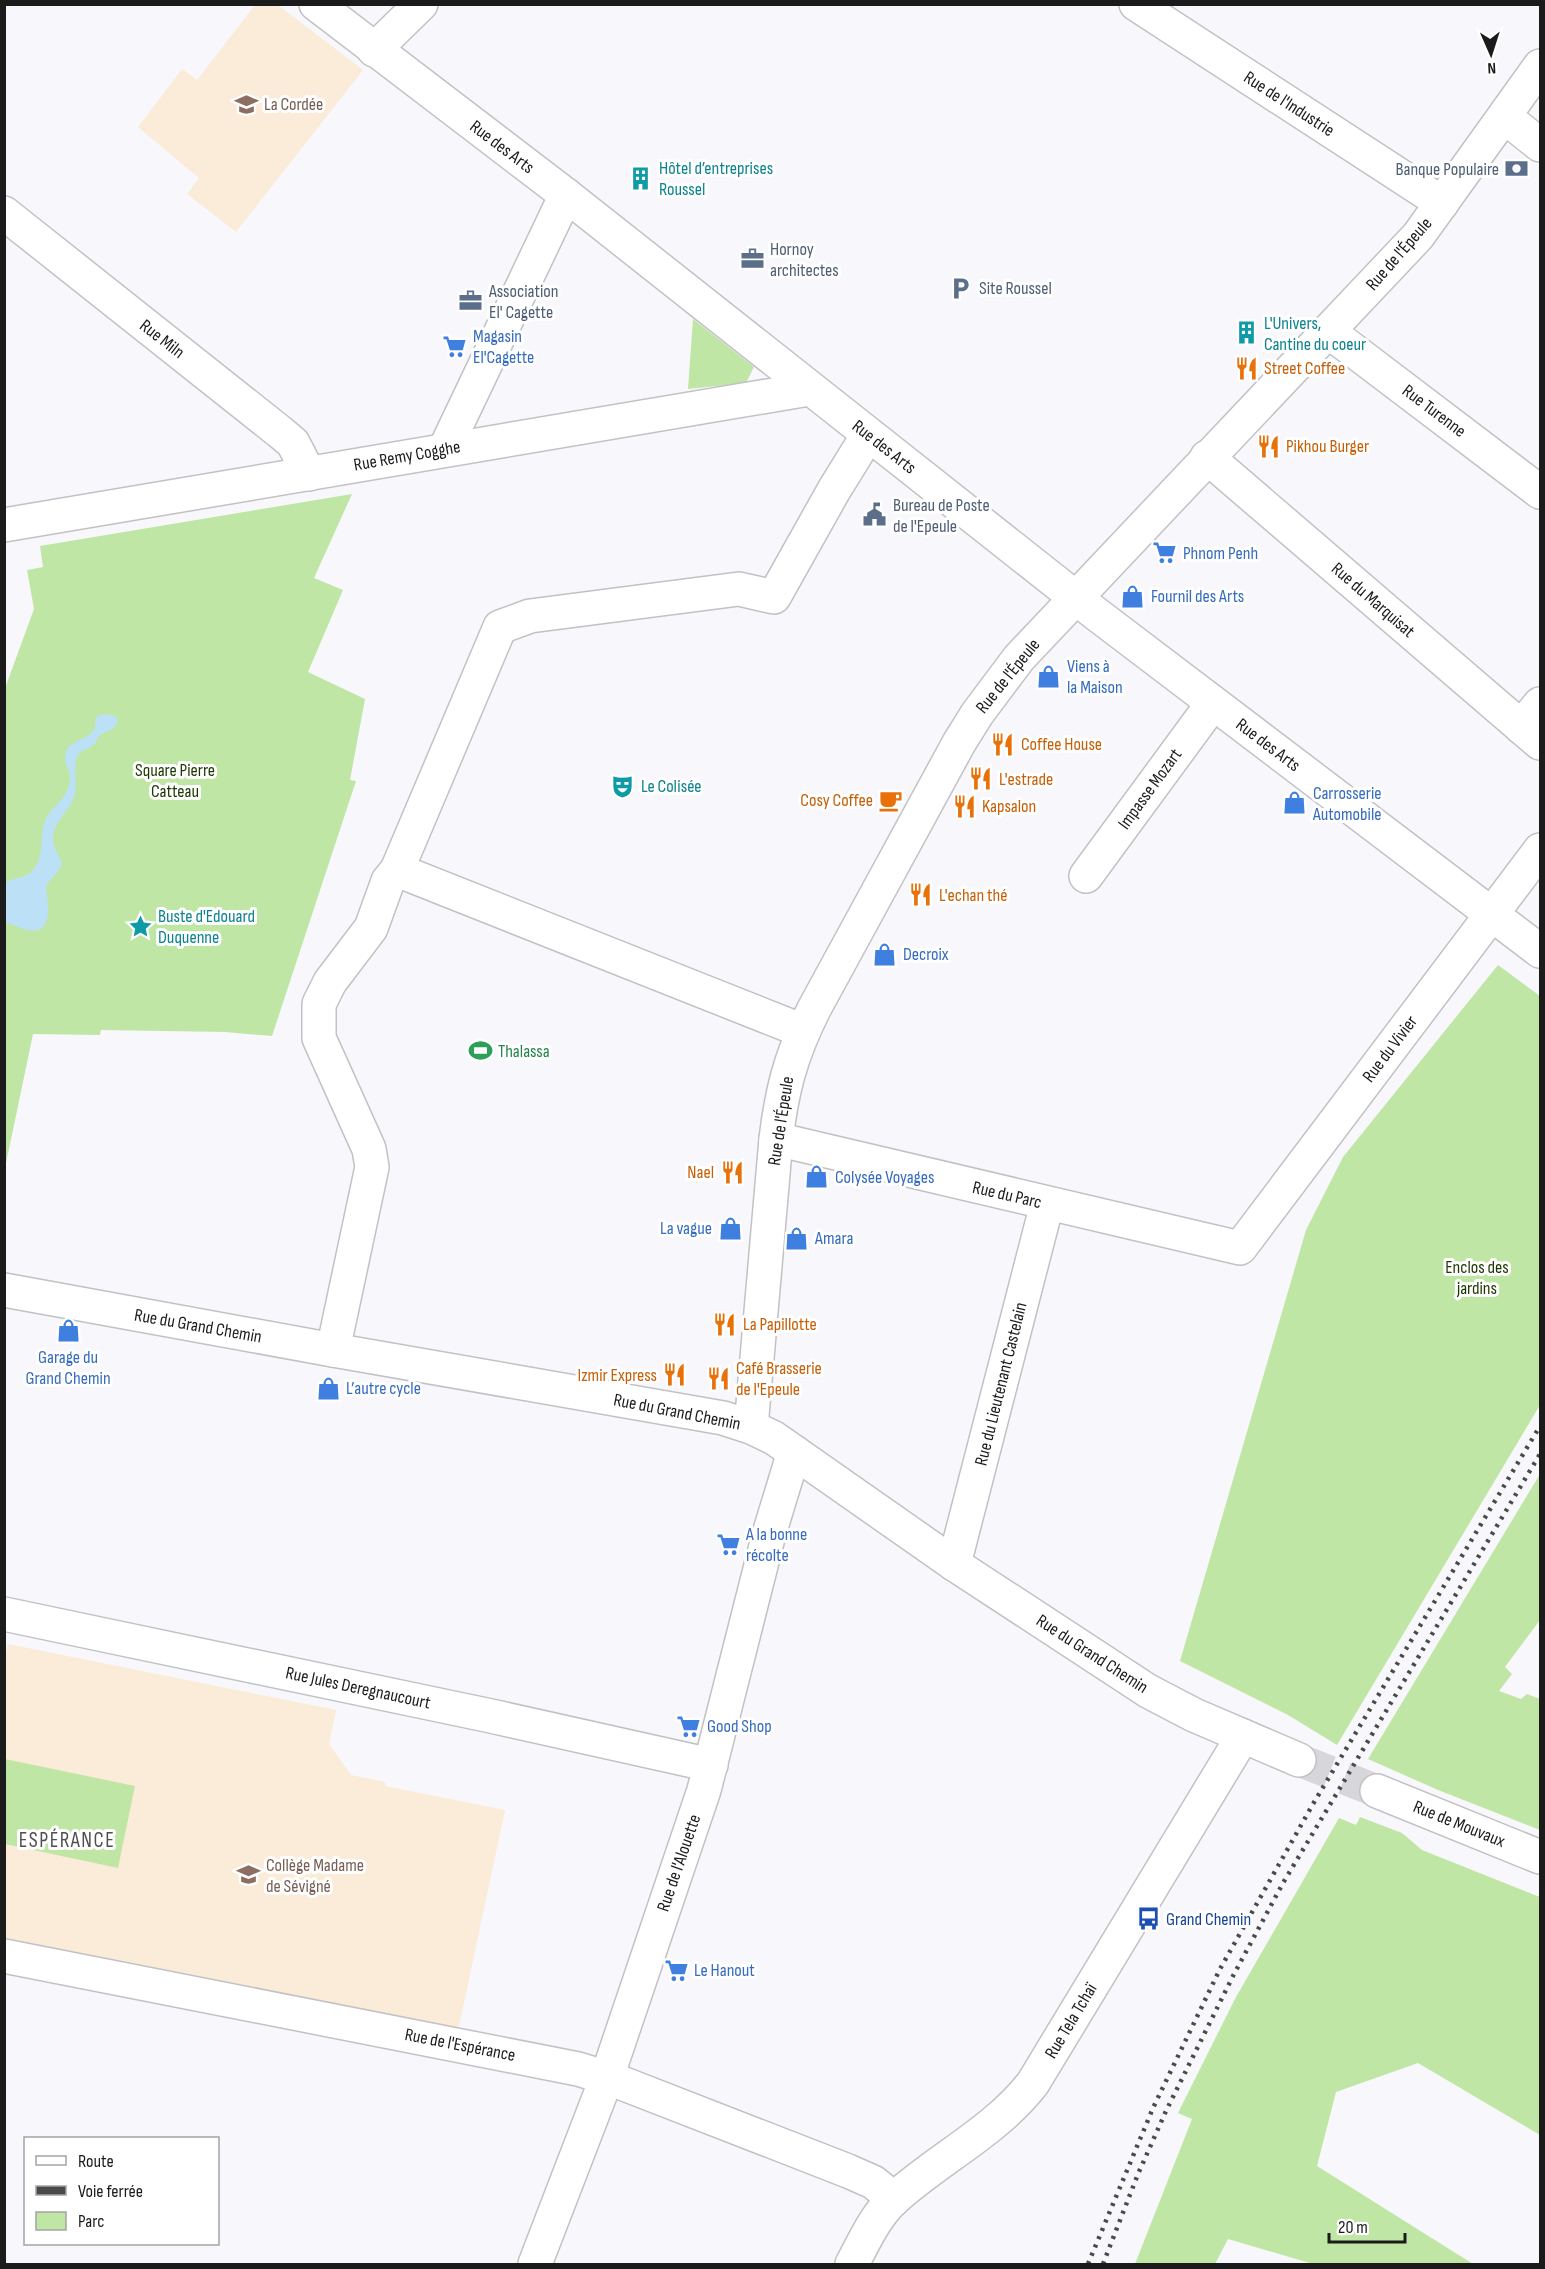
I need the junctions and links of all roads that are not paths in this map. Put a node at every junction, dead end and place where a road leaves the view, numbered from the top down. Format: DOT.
graph roads {
  1 [pos="316,4"];
  2 [pos="421,4"];
  3 [pos="1136,4"];
  4 [pos="374,50"];
  5 [pos="1540,66"];
  6 [pos="1505,117"];
  7 [pos="1540,145"];
  8 [pos="566,195"];
  9 [pos="1442,203"];
  10 [pos="6,217"];
  11 [pos="1328,332"];
  12 [pos="809,389"];
  13 [pos="868,435"];
  14 [pos="445,449"];
  15 [pos="1207,457"];
  16 [pos="309,474"];
  17 [pos="1540,492"];
  18 [pos="4,525"];
  19 [pos="1077,598"];
  20 [pos="1213,703"];
  21 [pos="1534,725"];
  22 [pos="1540,850"];
  23 [pos="397,870"];
  24 [pos="1086,876"];
  25 [pos="1491,914"];
  26 [pos="1540,951"];
  27 [pos="803,1031"];
  28 [pos="776,1139"];
  29 [pos="1047,1204"];
  30 [pos="1240,1248"];
  31 [pos="4,1290"];
  32 [pos="333,1350"];
  33 [pos="751,1426"];
  34 [pos="794,1452"];
  35 [pos="954,1564"];
  36 [pos="4,1614"];
  37 [pos="1243,1736"];
  38 [pos="1299,1760"];
  39 [pos="711,1765"];
  40 [pos="1377,1791"];
  41 [pos="1540,1857"];
  42 [pos="4,1956"];
  43 [pos="607,2078"];
  44 [pos="894,2199"];
  45 [pos="535,2265"];
  46 [pos="852,2265"];
  1 -- 4 [label="street, Rue des Arts"];
  2 -- 4 [label="street"];
  3 -- 9 [label="street, Rue de l'Industrie"];
  4 -- 8 [label="street, Rue des Arts"];
  5 -- 6 [label="street, Rue de l'Épeule"];
  6 -- 7 [label="street"];
  6 -- 9 [label="street, Rue de l'Épeule"];
  8 -- 12 [label="street, Rue des Arts"];
  8 -- 14 [label="street"];
  9 -- 11 [label="street, Rue de l'Épeule"];
  10 -- 16 [label="street, Rue Miln"];
  11 -- 15 [label="street, Rue de l'Épeule"];
  11 -- 17 [label="street, Rue Turenne"];
  12 -- 13 [label="street, Rue des Arts"];
  12 -- 14 [label="street, Rue Remy Cogghe"];
  13 -- 19 [label="street, Rue des Arts"];
  13 -- 23 [label="street"];
  14 -- 16 [label="street, Rue Remy Cogghe"];
  15 -- 19 [label="street, Rue de l'Épeule"];
  15 -- 21 [label="street, Rue du Marquisat"];
  16 -- 18 [label="street, Rue Remy Cogghe"];
  19 -- 20 [label="street, Rue des Arts"];
  19 -- 27 [label="street, Rue de l'Épeule"];
  20 -- 24 [label="street, Impasse Mozart"];
  20 -- 25 [label="street, Rue des Arts"];
  22 -- 25 [label="street, Rue du Vivier"];
  23 -- 27 [label="street"];
  23 -- 32 [label="street"];
  25 -- 26 [label="street, Rue des Arts"];
  25 -- 30 [label="street, Rue du Vivier"];
  27 -- 28 [label="street, Rue de l'Épeule"];
  28 -- 29 [label="street, Rue du Parc"];
  28 -- 33 [label="street, Rue de l'Épeule"];
  29 -- 30 [label="street, Rue du Parc"];
  29 -- 35 [label="street, Rue du Lieutenant Castelain"];
  31 -- 32 [label="street, Rue du Grand Chemin"];
  32 -- 33 [label="street, Rue du Grand Chemin"];
  33 -- 34 [label="street, Rue du Grand Chemin"];
  34 -- 35 [label="street, Rue du Grand Chemin"];
  34 -- 39 [label="street, Rue de l'Alouette"];
  35 -- 37 [label="street, Rue du Grand Chemin"];
  36 -- 39 [label="street, Rue Jules Deregnaucourt"];
  37 -- 38 [label="street, Rue du Grand Chemin"];
  37 -- 44 [label="street, Rue Tela Tchaï"];
  39 -- 43 [label="street, Rue de l'Alouette"];
  40 -- 41 [label="street, Rue de Mouvaux"];
  42 -- 43 [label="street, Rue de l'Espérance"];
  43 -- 44 [label="street, Rue de l'Espérance"];
  43 -- 45 [label="street, Rue de l'Alouette"];
  44 -- 46 [label="street, Rue Tela Tchaï"];
}
